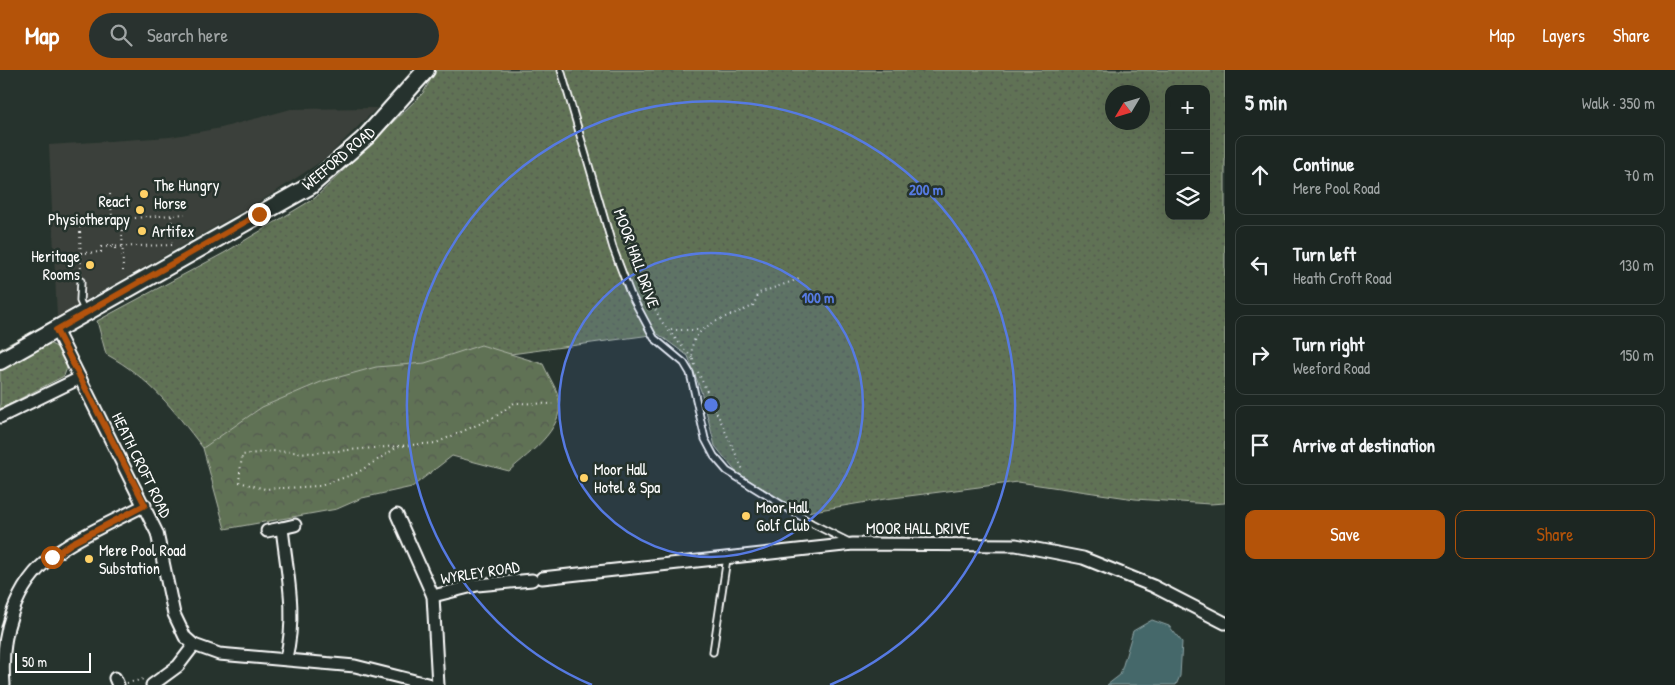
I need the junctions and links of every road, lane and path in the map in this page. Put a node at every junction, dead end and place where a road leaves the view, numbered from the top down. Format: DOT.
graph roads {
  1 [pos="426,70"];
  2 [pos="561,70"];
  3 [pos="110,194"];
  4 [pos="185,214"];
  5 [pos="171,215"];
  6 [pos="122,219"];
  7 [pos="80,227"];
  8 [pos="112,247"];
  9 [pos="123,247"];
  10 [pos="116,251"];
  11 [pos="80,253"];
  12 [pos="123,271"];
  13 [pos="802,278"];
  14 [pos="81,281"];
  15 [pos="644,293"];
  16 [pos="85,312"];
  17 [pos="56,330"];
  18 [pos="668,330"];
  19 [pos="701,330"];
  20 [pos="693,359"];
  21 [pos="0,361"];
  22 [pos="80,378"];
  23 [pos="553,404"];
  24 [pos="0,418"];
  25 [pos="399,446"];
  26 [pos="744,481"];
  27 [pos="145,505"];
  28 [pos="397,515"];
  29 [pos="295,525"];
  30 [pos="282,528"];
  31 [pos="267,531"];
  32 [pos="853,544"];
  33 [pos="727,558"];
  34 [pos="433,596"];
  35 [pos="1225,623"];
  36 [pos="194,645"];
  37 [pos="713,652"];
  38 [pos="286,658"];
  39 [pos="151,681"];
  40 [pos="116,682"];
  41 [pos="4,685"];
  42 [pos="431,685"];
  43 [pos="438,685"];
  1 -- 16 [label="street, WEEFORD ROAD"];
  2 -- 26 [label="lane, MOOR HALL DRIVE"];
  3 -- 6 [label="path"];
  4 -- 5 [label="path"];
  5 -- 6 [label="path"];
  5 -- 9 [label="path"];
  6 -- 9 [label="path"];
  7 -- 11 [label="path"];
  8 -- 9 [label="path"];
  8 -- 10 [label="path"];
  8 -- 11 [label="path"];
  9 -- 12 [label="path"];
  11 -- 14 [label="path"];
  13 -- 19 [label="path"];
  14 -- 16 [label="lane"];
  15 -- 18 [label="path"];
  16 -- 17 [label="street, WEEFORD ROAD"];
  17 -- 21 [label="street, WEEFORD ROAD"];
  17 -- 22 [label="street, HEATH CROFT ROAD"];
  18 -- 19 [label="path"];
  18 -- 20 [label="path"];
  19 -- 20 [label="path"];
  20 -- 26 [label="path"];
  22 -- 24 [label="street"];
  22 -- 27 [label="street, HEATH CROFT ROAD"];
  23 -- 25 [label="path"];
  25 -- 25 [label="path"];
  26 -- 32 [label="lane, MOOR HALL DRIVE"];
  27 -- 36 [label="street, HEATH CROFT ROAD"];
  27 -- 41 [label="street"];
  28 -- 34 [label="street"];
  29 -- 30 [label="street"];
  30 -- 31 [label="street"];
  30 -- 38 [label="street"];
  32 -- 33 [label="street, WYRLEY ROAD"];
  32 -- 35 [label="street, MOOR HALL DRIVE"];
  33 -- 34 [label="street, WYRLEY ROAD"];
  33 -- 37 [label="lane"];
  34 -- 43 [label="street"];
  36 -- 38 [label="street, HEATH CROFT ROAD"];
  36 -- 39 [label="street"];
  38 -- 42 [label="street, HEATH CROFT ROAD"];
  39 -- 40 [label="path"];
}
